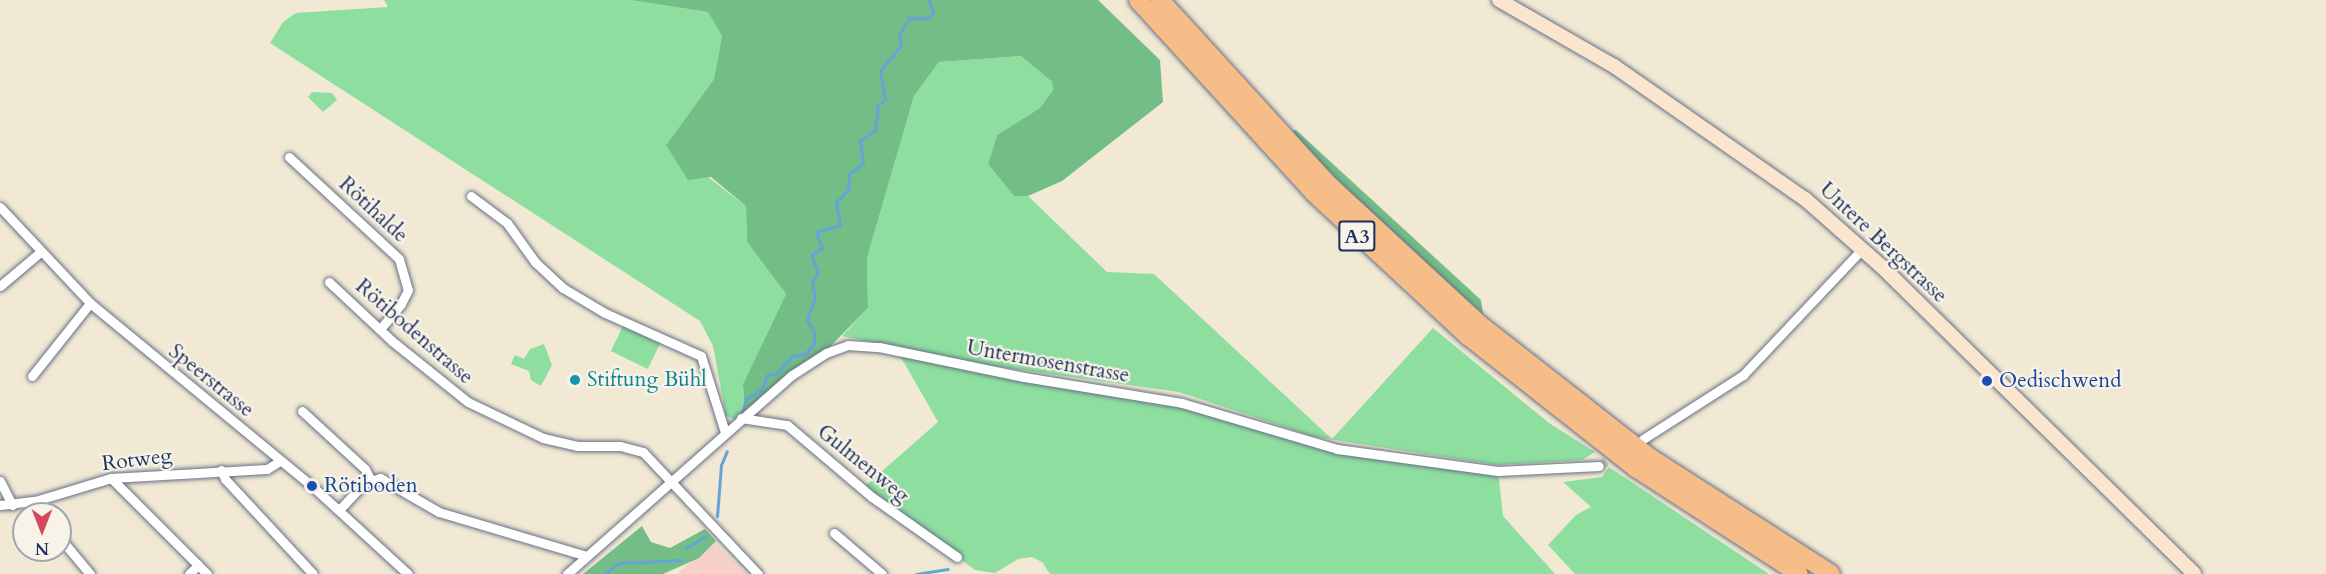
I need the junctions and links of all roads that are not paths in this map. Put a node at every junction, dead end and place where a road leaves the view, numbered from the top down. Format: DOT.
graph roads {
  1 [pos="1138,0"];
  2 [pos="1160,0"];
  3 [pos="1499,0"];
  4 [pos="289,157"];
  5 [pos="471,196"];
  6 [pos="0,207"];
  7 [pos="1862,249"];
  8 [pos="39,253"];
  9 [pos="329,282"];
  10 [pos="0,286"];
  11 [pos="90,303"];
  12 [pos="380,329"];
  13 [pos="32,376"];
  14 [pos="302,411"];
  15 [pos="741,418"];
  16 [pos="725,432"];
  17 [pos="1643,439"];
  18 [pos="280,461"];
  19 [pos="1599,466"];
  20 [pos="221,470"];
  21 [pos="111,478"];
  22 [pos="370,479"];
  23 [pos="0,481"];
  24 [pos="672,481"];
  25 [pos="35,501"];
  26 [pos="29,502"];
  27 [pos="0,505"];
  28 [pos="12,505"];
  29 [pos="339,510"];
  30 [pos="834,533"];
  31 [pos="72,552"];
  32 [pos="587,556"];
  33 [pos="957,557"];
  34 [pos="198,565"];
  35 [pos="90,574"];
  36 [pos="189,574"];
  37 [pos="207,574"];
  38 [pos="313,574"];
  39 [pos="408,574"];
  40 [pos="567,574"];
  41 [pos="758,574"];
  42 [pos="882,574"];
  43 [pos="1799,574"];
  44 [pos="1830,574"];
  45 [pos="2194,574"];
  1 -- 43 [label="highway, A3"];
  2 -- 44 [label="highway, A3"];
  3 -- 7 [label="main road, Untere Bergstrasse"];
  4 -- 12 [label="street, Rötihalde"];
  5 -- 16 [label="street"];
  6 -- 8 [label="street, Speerstrasse"];
  7 -- 17 [label="street"];
  7 -- 45 [label="main road, Untere Bergstrasse"];
  8 -- 10 [label="street"];
  8 -- 11 [label="street, Speerstrasse"];
  9 -- 12 [label="street, Rötibodenstrasse"];
  11 -- 13 [label="street"];
  11 -- 18 [label="street, Speerstrasse"];
  12 -- 24 [label="street, Rötibodenstrasse"];
  14 -- 22 [label="street"];
  15 -- 16 [label="street, Untermosenstrasse"];
  15 -- 19 [label="street, Untermosenstrasse"];
  15 -- 33 [label="street, Gulmenweg"];
  16 -- 24 [label="street, Untermosenstrasse"];
  18 -- 20 [label="street, Rotweg"];
  18 -- 29 [label="street, Speerstrasse"];
  20 -- 21 [label="street, Rotweg"];
  20 -- 38 [label="street"];
  21 -- 25 [label="street, Rotweg"];
  21 -- 34 [label="street"];
  22 -- 29 [label="street"];
  22 -- 32 [label="street"];
  23 -- 28 [label="street"];
  24 -- 32 [label="street, Untermosenstrasse"];
  24 -- 41 [label="street, Rötibodenstrasse"];
  25 -- 26 [label="street, Rotweg"];
  27 -- 28 [label="street, Rotweg"];
  29 -- 39 [label="street, Speerstrasse"];
  30 -- 42 [label="street"];
  31 -- 35 [label="street"];
  32 -- 40 [label="street, Untermosenstrasse"];
  34 -- 36 [label="street"];
  34 -- 37 [label="street"];
}
